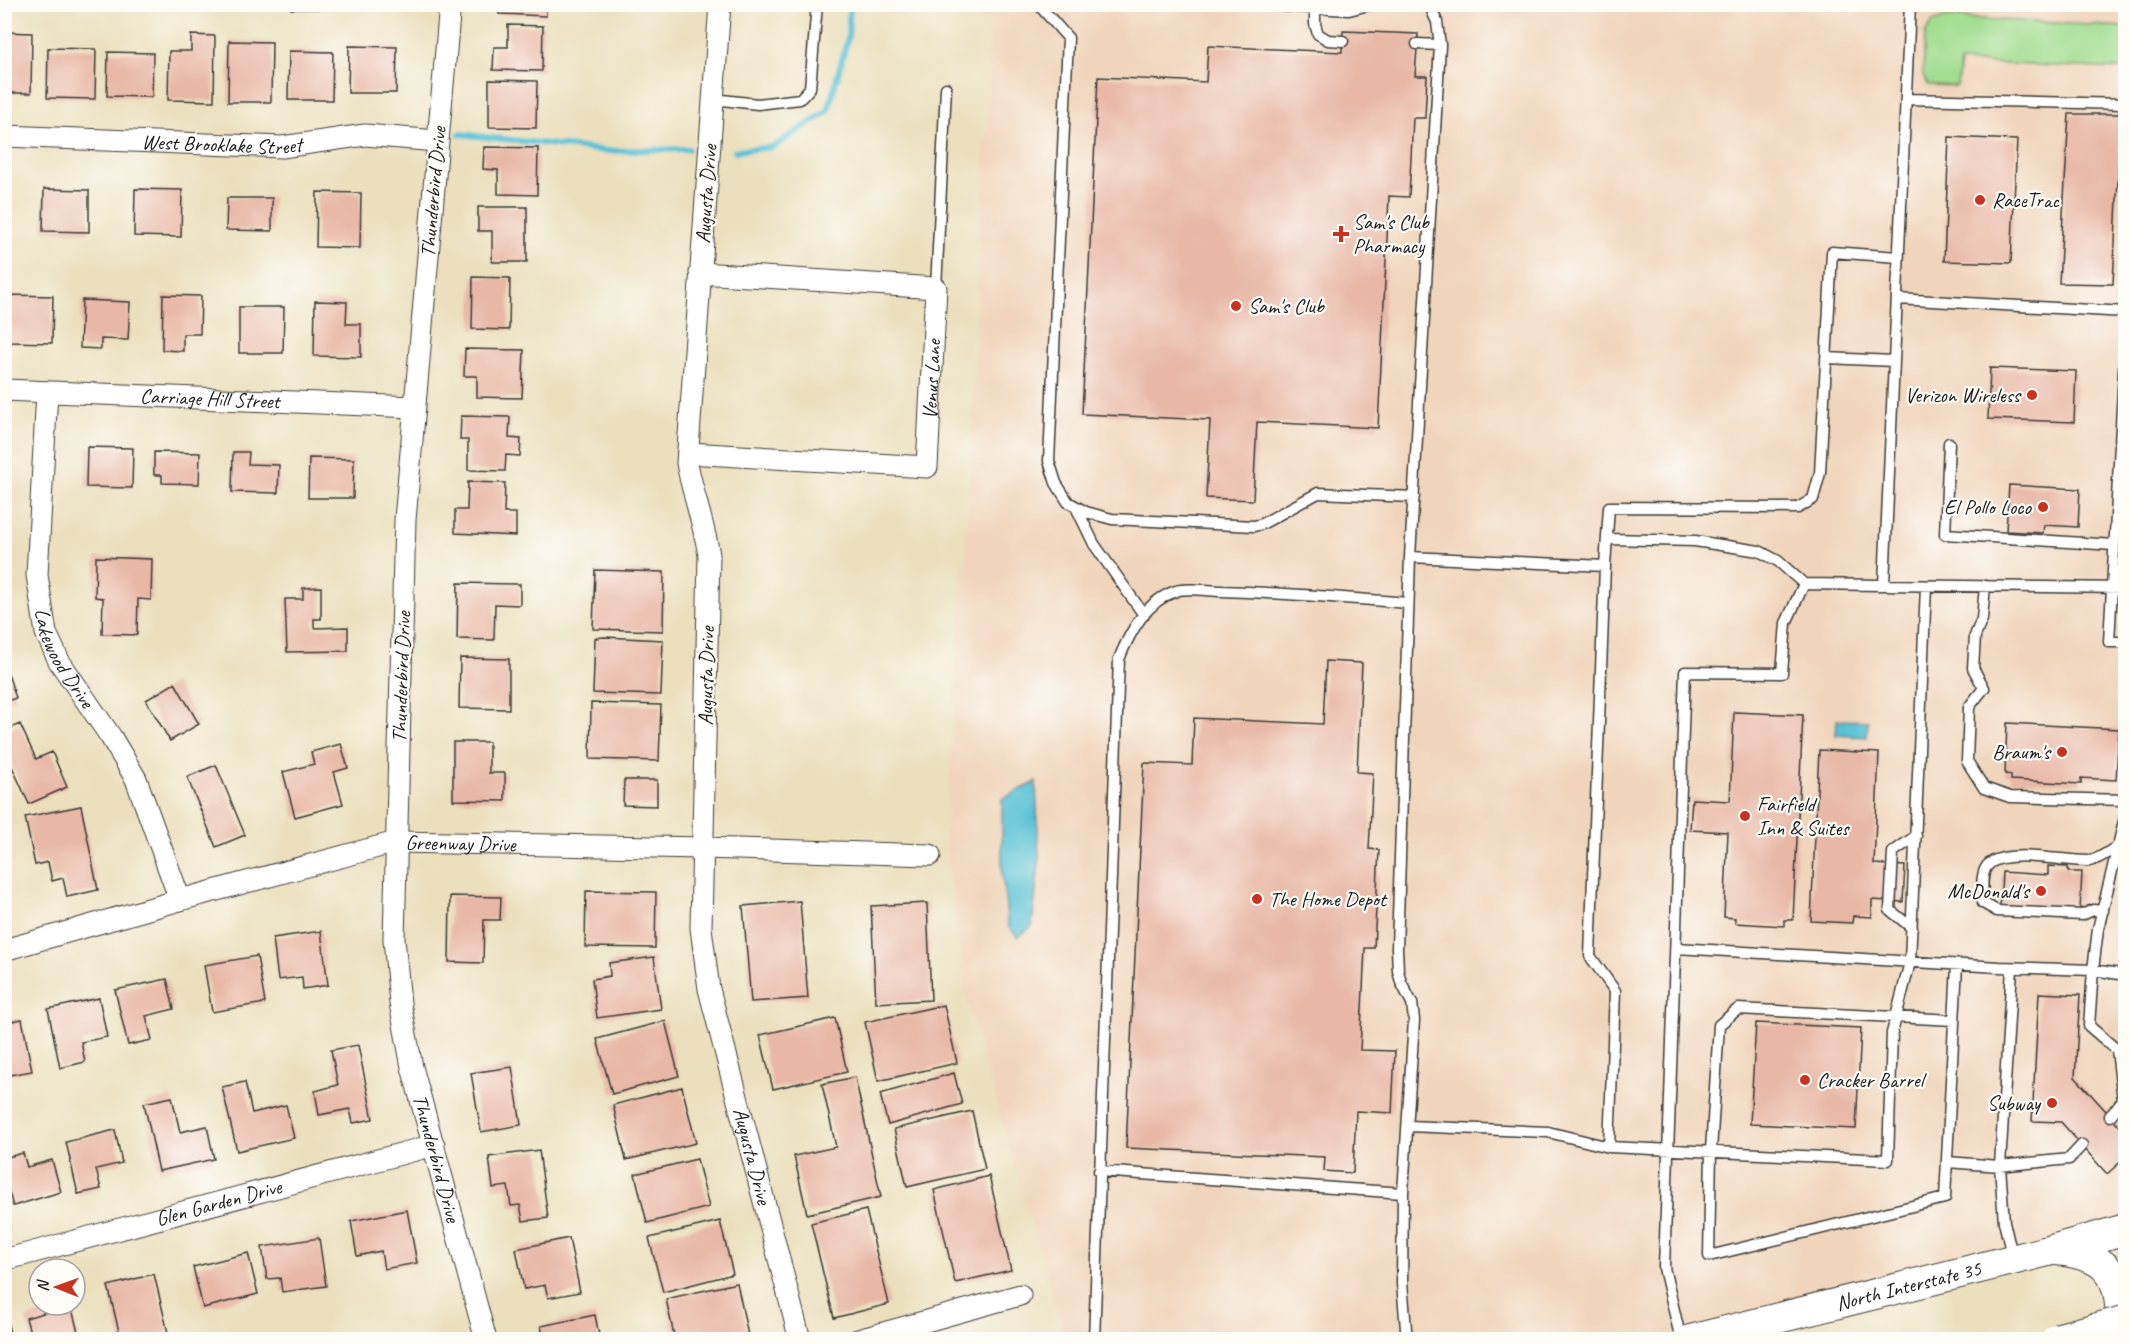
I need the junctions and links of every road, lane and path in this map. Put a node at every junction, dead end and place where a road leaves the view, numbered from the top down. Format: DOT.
graph roads {
  1 [pos="450,4"];
  2 [pos="720,4"];
  3 [pos="817,4"];
  4 [pos="1038,4"];
  5 [pos="1253,4"];
  6 [pos="1372,4"];
  7 [pos="1429,4"];
  8 [pos="1910,4"];
  9 [pos="1315,8"];
  10 [pos="1342,41"];
  11 [pos="1417,44"];
  12 [pos="1440,45"];
  13 [pos="946,88"];
  14 [pos="713,99"];
  15 [pos="1906,99"];
  16 [pos="2126,104"];
  17 [pos="4,136"];
  18 [pos="437,141"];
  19 [pos="1898,257"];
  20 [pos="700,273"];
  21 [pos="936,288"];
  22 [pos="1897,298"];
  23 [pos="2126,312"];
  24 [pos="2126,336"];
  25 [pos="1826,358"];
  26 [pos="1894,361"];
  27 [pos="4,390"];
  28 [pos="47,392"];
  29 [pos="414,407"];
  30 [pos="1949,443"];
  31 [pos="688,453"];
  32 [pos="1413,497"];
  33 [pos="1076,507"];
  34 [pos="1608,539"];
  35 [pos="2114,545"];
  36 [pos="1410,557"];
  37 [pos="1605,566"];
  38 [pos="1804,584"];
  39 [pos="1884,585"];
  40 [pos="1926,586"];
  41 [pos="1985,586"];
  42 [pos="2112,588"];
  43 [pos="2126,588"];
  44 [pos="1408,603"];
  45 [pos="1144,615"];
  46 [pos="2126,642"];
  47 [pos="2126,800"];
  48 [pos="2125,814"];
  49 [pos="1916,836"];
  50 [pos="396,842"];
  51 [pos="2118,846"];
  52 [pos="703,848"];
  53 [pos="930,855"];
  54 [pos="180,900"];
  55 [pos="2103,911"];
  56 [pos="1912,928"];
  57 [pos="1676,948"];
  58 [pos="4,950"];
  59 [pos="1910,962"];
  60 [pos="1957,965"];
  61 [pos="2012,968"];
  62 [pos="2092,970"];
  63 [pos="2126,975"];
  64 [pos="1896,1018"];
  65 [pos="1954,1020"];
  66 [pos="2110,1116"];
  67 [pos="1408,1126"];
  68 [pos="434,1145"];
  69 [pos="2082,1145"];
  70 [pos="1609,1147"];
  71 [pos="1668,1150"];
  72 [pos="1711,1150"];
  73 [pos="1947,1162"];
  74 [pos="2000,1166"];
  75 [pos="1099,1171"];
  76 [pos="1403,1193"];
  77 [pos="2126,1229"];
  78 [pos="2052,1250"];
  79 [pos="2013,1259"];
  80 [pos="4,1260"];
  81 [pos="1020,1295"];
  82 [pos="2126,1322"];
  83 [pos="486,1340"];
  84 [pos="800,1340"];
  85 [pos="858,1340"];
  86 [pos="1094,1340"];
  87 [pos="1407,1340"];
  88 [pos="1681,1340"];
  89 [pos="1690,1340"];
  90 [pos="2058,1340"];
  91 [pos="2121,1340"];
  1 -- 18 [label="street, Thunderbird Drive"];
  2 -- 14 [label="street, Augusta Drive"];
  3 -- 14 [label="lane"];
  4 -- 33 [label="lane"];
  5 -- 9 [label="lane"];
  6 -- 9 [label="lane"];
  7 -- 12 [label="lane"];
  8 -- 15 [label="lane"];
  9 -- 10 [label="lane"];
  11 -- 12 [label="lane"];
  12 -- 32 [label="lane"];
  13 -- 21 [label="lane"];
  14 -- 20 [label="street, Augusta Drive"];
  15 -- 16 [label="lane"];
  15 -- 19 [label="lane"];
  17 -- 18 [label="street, West Brooklake Street"];
  18 -- 29 [label="street, Thunderbird Drive"];
  19 -- 22 [label="lane"];
  19 -- 25 [label="lane"];
  20 -- 21 [label="street"];
  20 -- 31 [label="street, Augusta Drive"];
  21 -- 31 [label="street, Venus Lane"];
  22 -- 23 [label="lane"];
  22 -- 26 [label="lane"];
  24 -- 35 [label="lane"];
  25 -- 26 [label="lane"];
  25 -- 34 [label="lane"];
  26 -- 39 [label="lane"];
  27 -- 28 [label="street, Carriage Hill Street"];
  28 -- 29 [label="street, Carriage Hill Street"];
  28 -- 54 [label="street, Lakewood Drive"];
  29 -- 50 [label="street, Thunderbird Drive"];
  30 -- 35 [label="lane"];
  31 -- 52 [label="street, Augusta Drive"];
  32 -- 33 [label="lane"];
  32 -- 36 [label="lane"];
  33 -- 45 [label="lane"];
  34 -- 37 [label="lane"];
  34 -- 38 [label="lane"];
  35 -- 42 [label="lane"];
  36 -- 37 [label="lane"];
  36 -- 44 [label="lane"];
  37 -- 70 [label="lane"];
  38 -- 39 [label="lane"];
  38 -- 57 [label="lane"];
  39 -- 40 [label="lane"];
  40 -- 41 [label="lane"];
  40 -- 49 [label="lane"];
  41 -- 42 [label="lane"];
  41 -- 47 [label="lane"];
  42 -- 43 [label="lane"];
  42 -- 46 [label="lane"];
  44 -- 45 [label="lane"];
  44 -- 67 [label="lane"];
  45 -- 75 [label="lane"];
  48 -- 51 [label="lane"];
  49 -- 56 [label="lane"];
  49 -- 56 [label="lane"];
  50 -- 52 [label="street, Greenway Drive"];
  50 -- 54 [label="street, Greenway Drive"];
  50 -- 68 [label="street, Thunderbird Drive"];
  51 -- 55 [label="lane"];
  51 -- 55 [label="lane"];
  52 -- 53 [label="street, Greenway Drive"];
  52 -- 84 [label="street, Augusta Drive"];
  54 -- 58 [label="street, Greenway Drive"];
  55 -- 62 [label="lane"];
  56 -- 59 [label="lane"];
  57 -- 59 [label="lane"];
  57 -- 71 [label="lane"];
  59 -- 60 [label="lane"];
  59 -- 64 [label="lane"];
  60 -- 61 [label="lane"];
  60 -- 65 [label="lane"];
  61 -- 62 [label="lane"];
  61 -- 74 [label="lane"];
  62 -- 63 [label="lane"];
  62 -- 66 [label="lane"];
  64 -- 65 [label="lane"];
  64 -- 72 [label="lane"];
  64 -- 72 [label="lane"];
  65 -- 73 [label="lane"];
  67 -- 70 [label="lane"];
  67 -- 76 [label="lane"];
  68 -- 80 [label="street, Glen Garden Drive"];
  68 -- 83 [label="street, Thunderbird Drive"];
  69 -- 74 [label="lane"];
  70 -- 71 [label="lane"];
  71 -- 72 [label="lane"];
  71 -- 88 [label="lane"];
  72 -- 73 [label="lane"];
  73 -- 74 [label="lane"];
  74 -- 79 [label="lane"];
  75 -- 76 [label="lane"];
  75 -- 86 [label="lane"];
  76 -- 87 [label="lane"];
  77 -- 78 [label="main road, North Interstate 35"];
  78 -- 79 [label="main road, North Interstate 35"];
  78 -- 91 [label="main road"];
  79 -- 89 [label="main road, North Interstate 35"];
  81 -- 85 [label="street"];
  82 -- 90 [label="highway, bridge"];
}
